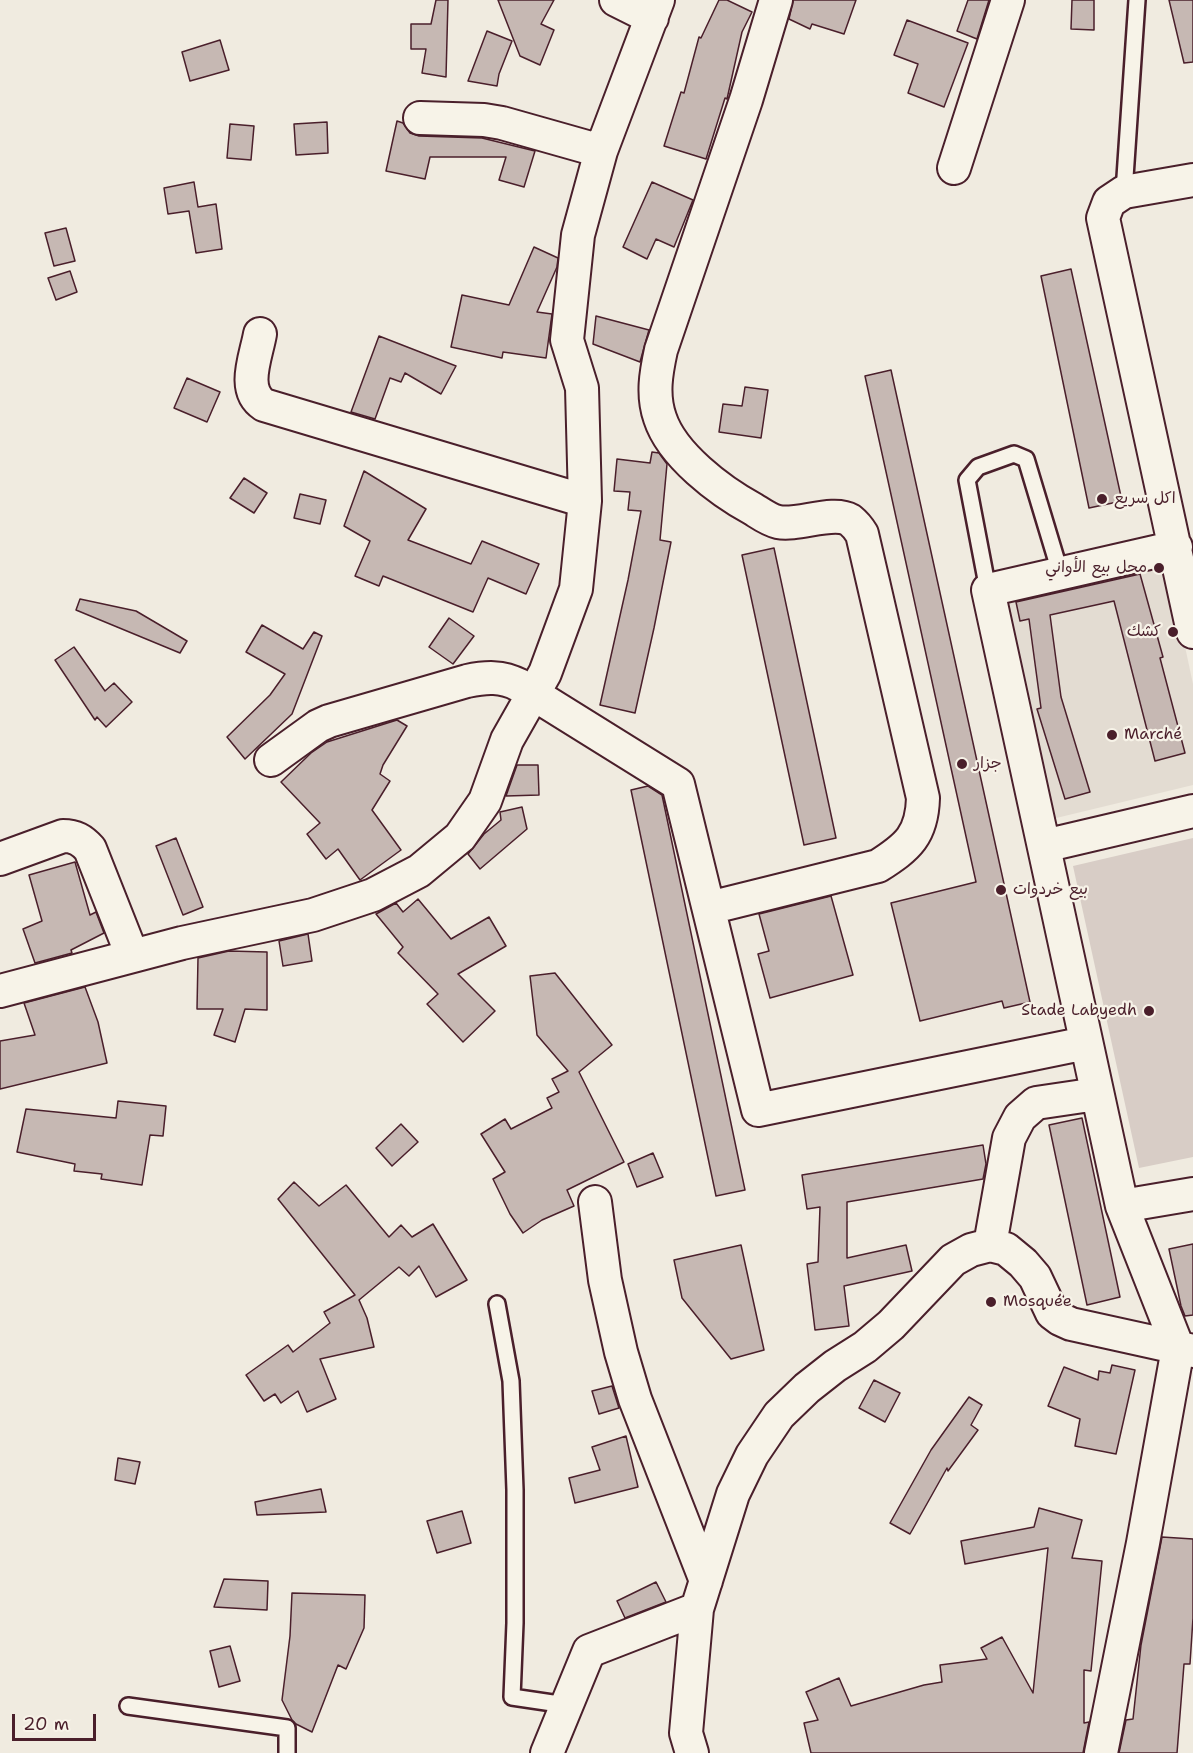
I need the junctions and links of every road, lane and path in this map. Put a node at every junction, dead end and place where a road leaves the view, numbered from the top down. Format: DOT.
graph roads {
  1 [pos="616,0"];
  2 [pos="776,0"];
  3 [pos="1008,0"];
  4 [pos="1137,0"];
  5 [pos="655,9"];
  6 [pos="420,118"];
  7 [pos="601,151"];
  8 [pos="954,168"];
  9 [pos="1193,180"];
  10 [pos="1124,192"];
  11 [pos="260,334"];
  12 [pos="585,501"];
  13 [pos="1176,547"];
  14 [pos="1060,572"];
  15 [pos="988,590"];
  16 [pos="1193,630"];
  17 [pos="532,694"];
  18 [pos="271,760"];
  19 [pos="1193,811"];
  20 [pos="1044,846"];
  21 [pos="0,859"];
  22 [pos="709,908"];
  23 [pos="132,955"];
  24 [pos="0,991"];
  25 [pos="1086,1043"];
  26 [pos="1097,1094"];
  27 [pos="1193,1194"];
  28 [pos="595,1202"];
  29 [pos="1122,1206"];
  30 [pos="990,1245"];
  31 [pos="497,1304"];
  32 [pos="1185,1349"];
  33 [pos="701,1595"];
  34 [pos="566,1705"];
  35 [pos="128,1706"];
  36 [pos="287,1753"];
  37 [pos="547,1753"];
  38 [pos="692,1753"];
  39 [pos="1101,1753"];
  1 -- 5 [label="street"];
  2 -- 22 [label="street"];
  3 -- 8 [label="street"];
  4 -- 10 [label="lane"];
  5 -- 7 [label="street"];
  6 -- 7 [label="street"];
  7 -- 12 [label="street"];
  9 -- 10 [label="street"];
  10 -- 13 [label="street"];
  11 -- 12 [label="street"];
  12 -- 17 [label="street"];
  13 -- 14 [label="street"];
  13 -- 16 [label="street"];
  14 -- 15 [label="street"];
  14 -- 15 [label="lane"];
  15 -- 20 [label="street"];
  17 -- 18 [label="street"];
  17 -- 22 [label="street"];
  17 -- 23 [label="street"];
  19 -- 20 [label="street"];
  20 -- 25 [label="street"];
  21 -- 23 [label="street"];
  22 -- 25 [label="street"];
  23 -- 24 [label="street"];
  25 -- 26 [label="street"];
  26 -- 29 [label="street"];
  26 -- 30 [label="street"];
  27 -- 29 [label="street"];
  28 -- 33 [label="street"];
  29 -- 32 [label="street"];
  30 -- 32 [label="street"];
  30 -- 33 [label="street"];
  31 -- 34 [label="lane"];
  32 -- 39 [label="street"];
  33 -- 34 [label="street"];
  33 -- 38 [label="street"];
  34 -- 37 [label="street"];
  35 -- 36 [label="lane"];
}
